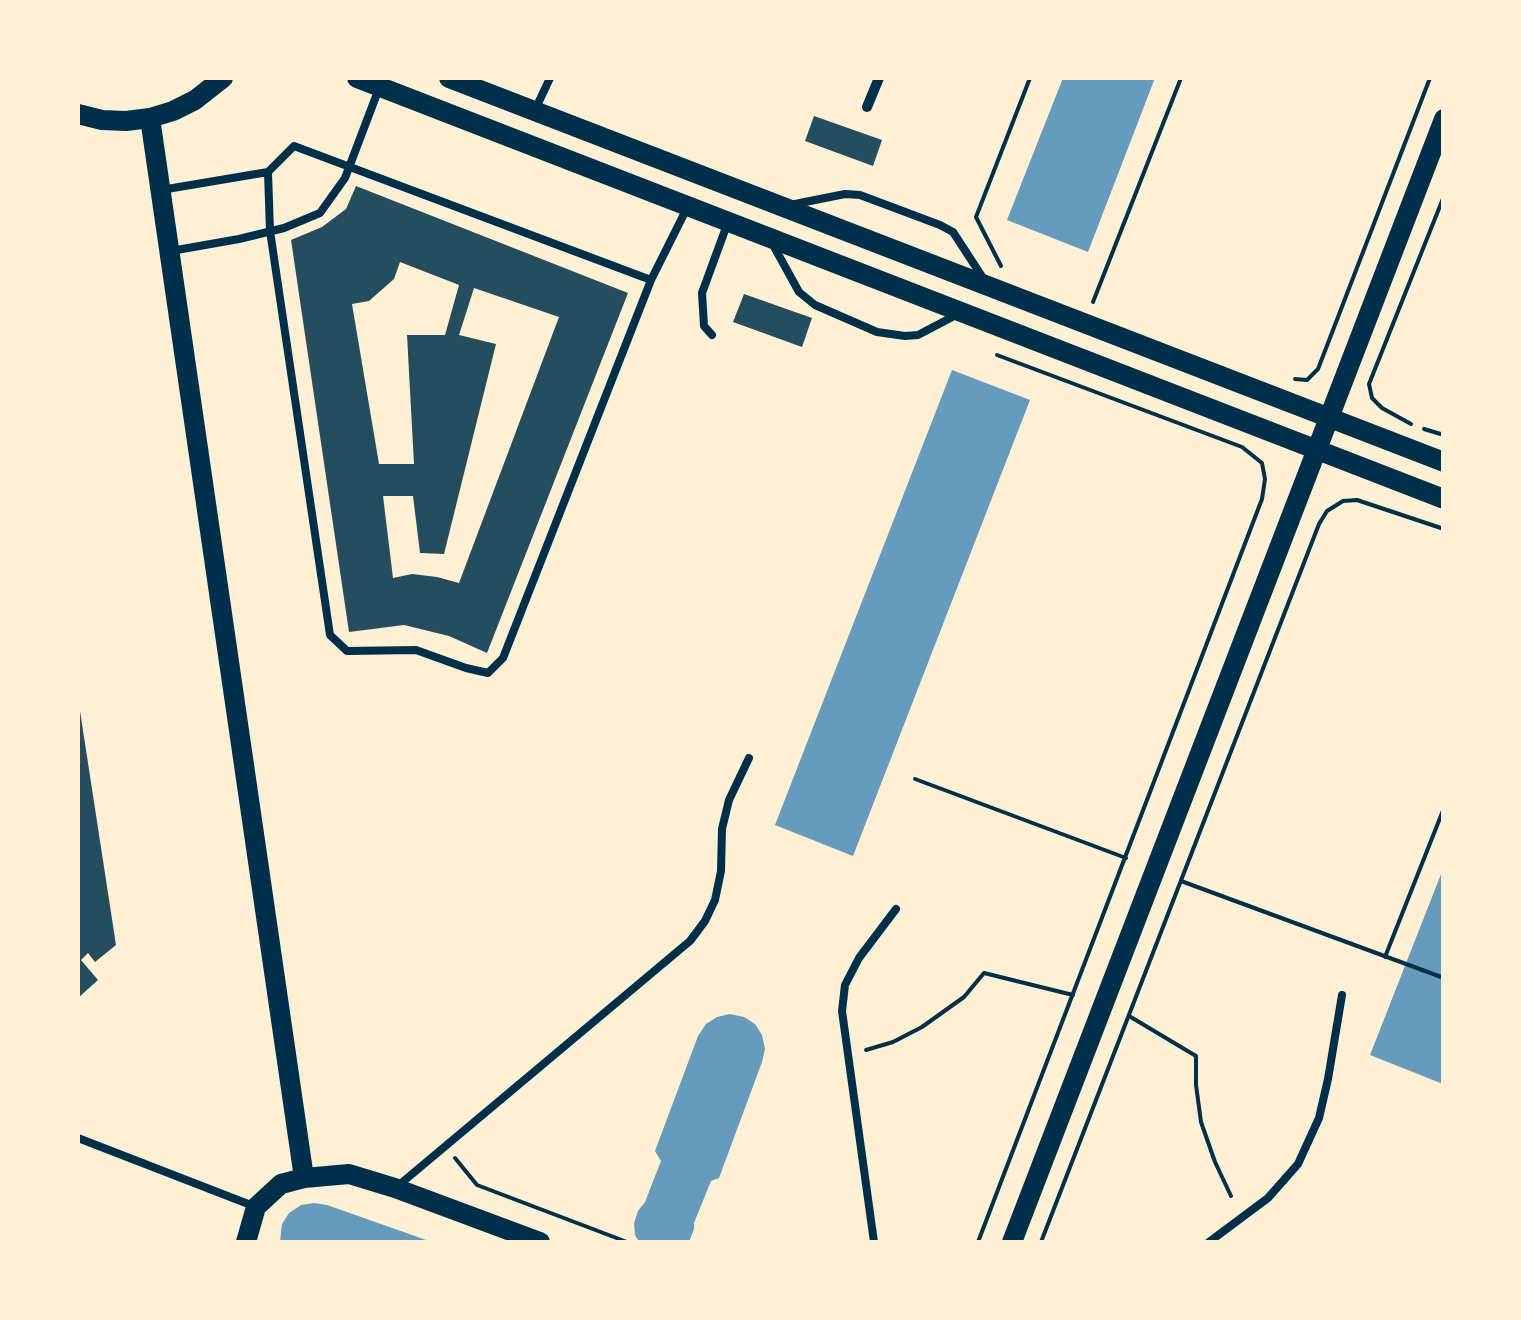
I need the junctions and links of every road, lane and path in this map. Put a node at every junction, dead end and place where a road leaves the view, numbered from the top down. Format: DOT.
graph roads {
  1 [pos="357,78"];
  2 [pos="450,78"];
  3 [pos="550,78"];
  4 [pos="879,78"];
  5 [pos="1030,78"];
  6 [pos="1180,78"];
  7 [pos="1430,78"];
  8 [pos="224,80"];
  9 [pos="380,86"];
  10 [pos="867,107"];
  11 [pos="535,110"];
  12 [pos="78,114"];
  13 [pos="150,118"];
  14 [pos="1444,120"];
  15 [pos="349,166"];
  16 [pos="268,172"];
  17 [pos="161,190"];
  18 [pos="1444,196"];
  19 [pos="688,206"];
  20 [pos="780,206"];
  21 [pos="728,222"];
  22 [pos="270,231"];
  23 [pos="769,238"];
  24 [pos="169,251"];
  25 [pos="1000,266"];
  26 [pos="651,280"];
  27 [pos="989,287"];
  28 [pos="1093,302"];
  29 [pos="962,312"];
  30 [pos="712,335"];
  31 [pos="997,356"];
  32 [pos="1283,375"];
  33 [pos="1329,416"];
  34 [pos="1444,435"];
  35 [pos="1316,448"];
  36 [pos="1444,462"];
  37 [pos="1444,500"];
  38 [pos="1444,529"];
  39 [pos="749,758"];
  40 [pos="915,779"];
  41 [pos="1444,808"];
  42 [pos="1126,858"];
  43 [pos="1181,881"];
  44 [pos="896,908"];
  45 [pos="1385,957"];
  46 [pos="1444,978"];
  47 [pos="1342,994"];
  48 [pos="1074,996"];
  49 [pos="1129,1016"];
  50 [pos="866,1050"];
  51 [pos="78,1138"];
  52 [pos="456,1158"];
  53 [pos="304,1178"];
  54 [pos="395,1188"];
  55 [pos="1231,1196"];
  56 [pos="256,1207"];
  57 [pos="246,1242"];
  58 [pos="540,1242"];
  59 [pos="627,1242"];
  60 [pos="874,1242"];
  61 [pos="978,1242"];
  62 [pos="1012,1242"];
  63 [pos="1041,1242"];
  64 [pos="1209,1242"];
  1 -- 9 [label="main road"];
  2 -- 11 [label="main road"];
  3 -- 11 [label="lane"];
  4 -- 10 [label="street"];
  5 -- 25 [label="path"];
  6 -- 28 [label="path"];
  7 -- 32 [label="path"];
  8 -- 13 [label="main road"];
  9 -- 15 [label="lane"];
  9 -- 19 [label="main road"];
  11 -- 20 [label="main road"];
  12 -- 13 [label="main road"];
  13 -- 17 [label="main road"];
  14 -- 33 [label="main road"];
  15 -- 16 [label="lane"];
  15 -- 22 [label="lane"];
  15 -- 26 [label="lane"];
  16 -- 17 [label="lane"];
  16 -- 22 [label="lane"];
  17 -- 24 [label="main road"];
  18 -- 34 [label="path"];
  19 -- 21 [label="main road"];
  19 -- 26 [label="lane"];
  20 -- 27 [label="main road"];
  20 -- 27 [label="lane"];
  21 -- 23 [label="main road"];
  21 -- 30 [label="lane"];
  22 -- 24 [label="lane"];
  22 -- 26 [label="lane"];
  23 -- 29 [label="main road"];
  23 -- 29 [label="lane"];
  24 -- 53 [label="main road"];
  27 -- 33 [label="main road"];
  29 -- 35 [label="main road"];
  31 -- 42 [label="path"];
  33 -- 35 [label="main road"];
  33 -- 36 [label="main road"];
  35 -- 37 [label="main road"];
  35 -- 62 [label="main road"];
  38 -- 43 [label="path"];
  39 -- 54 [label="lane"];
  40 -- 42 [label="path"];
  41 -- 45 [label="path"];
  42 -- 48 [label="path"];
  43 -- 45 [label="path"];
  43 -- 49 [label="path"];
  44 -- 60 [label="lane"];
  45 -- 46 [label="path"];
  47 -- 64 [label="lane"];
  48 -- 50 [label="path"];
  48 -- 61 [label="path"];
  49 -- 55 [label="path"];
  49 -- 63 [label="path"];
  51 -- 56 [label="lane"];
  52 -- 59 [label="path"];
  53 -- 54 [label="main road"];
  53 -- 56 [label="main road"];
  54 -- 58 [label="main road"];
  56 -- 57 [label="main road"];
}
